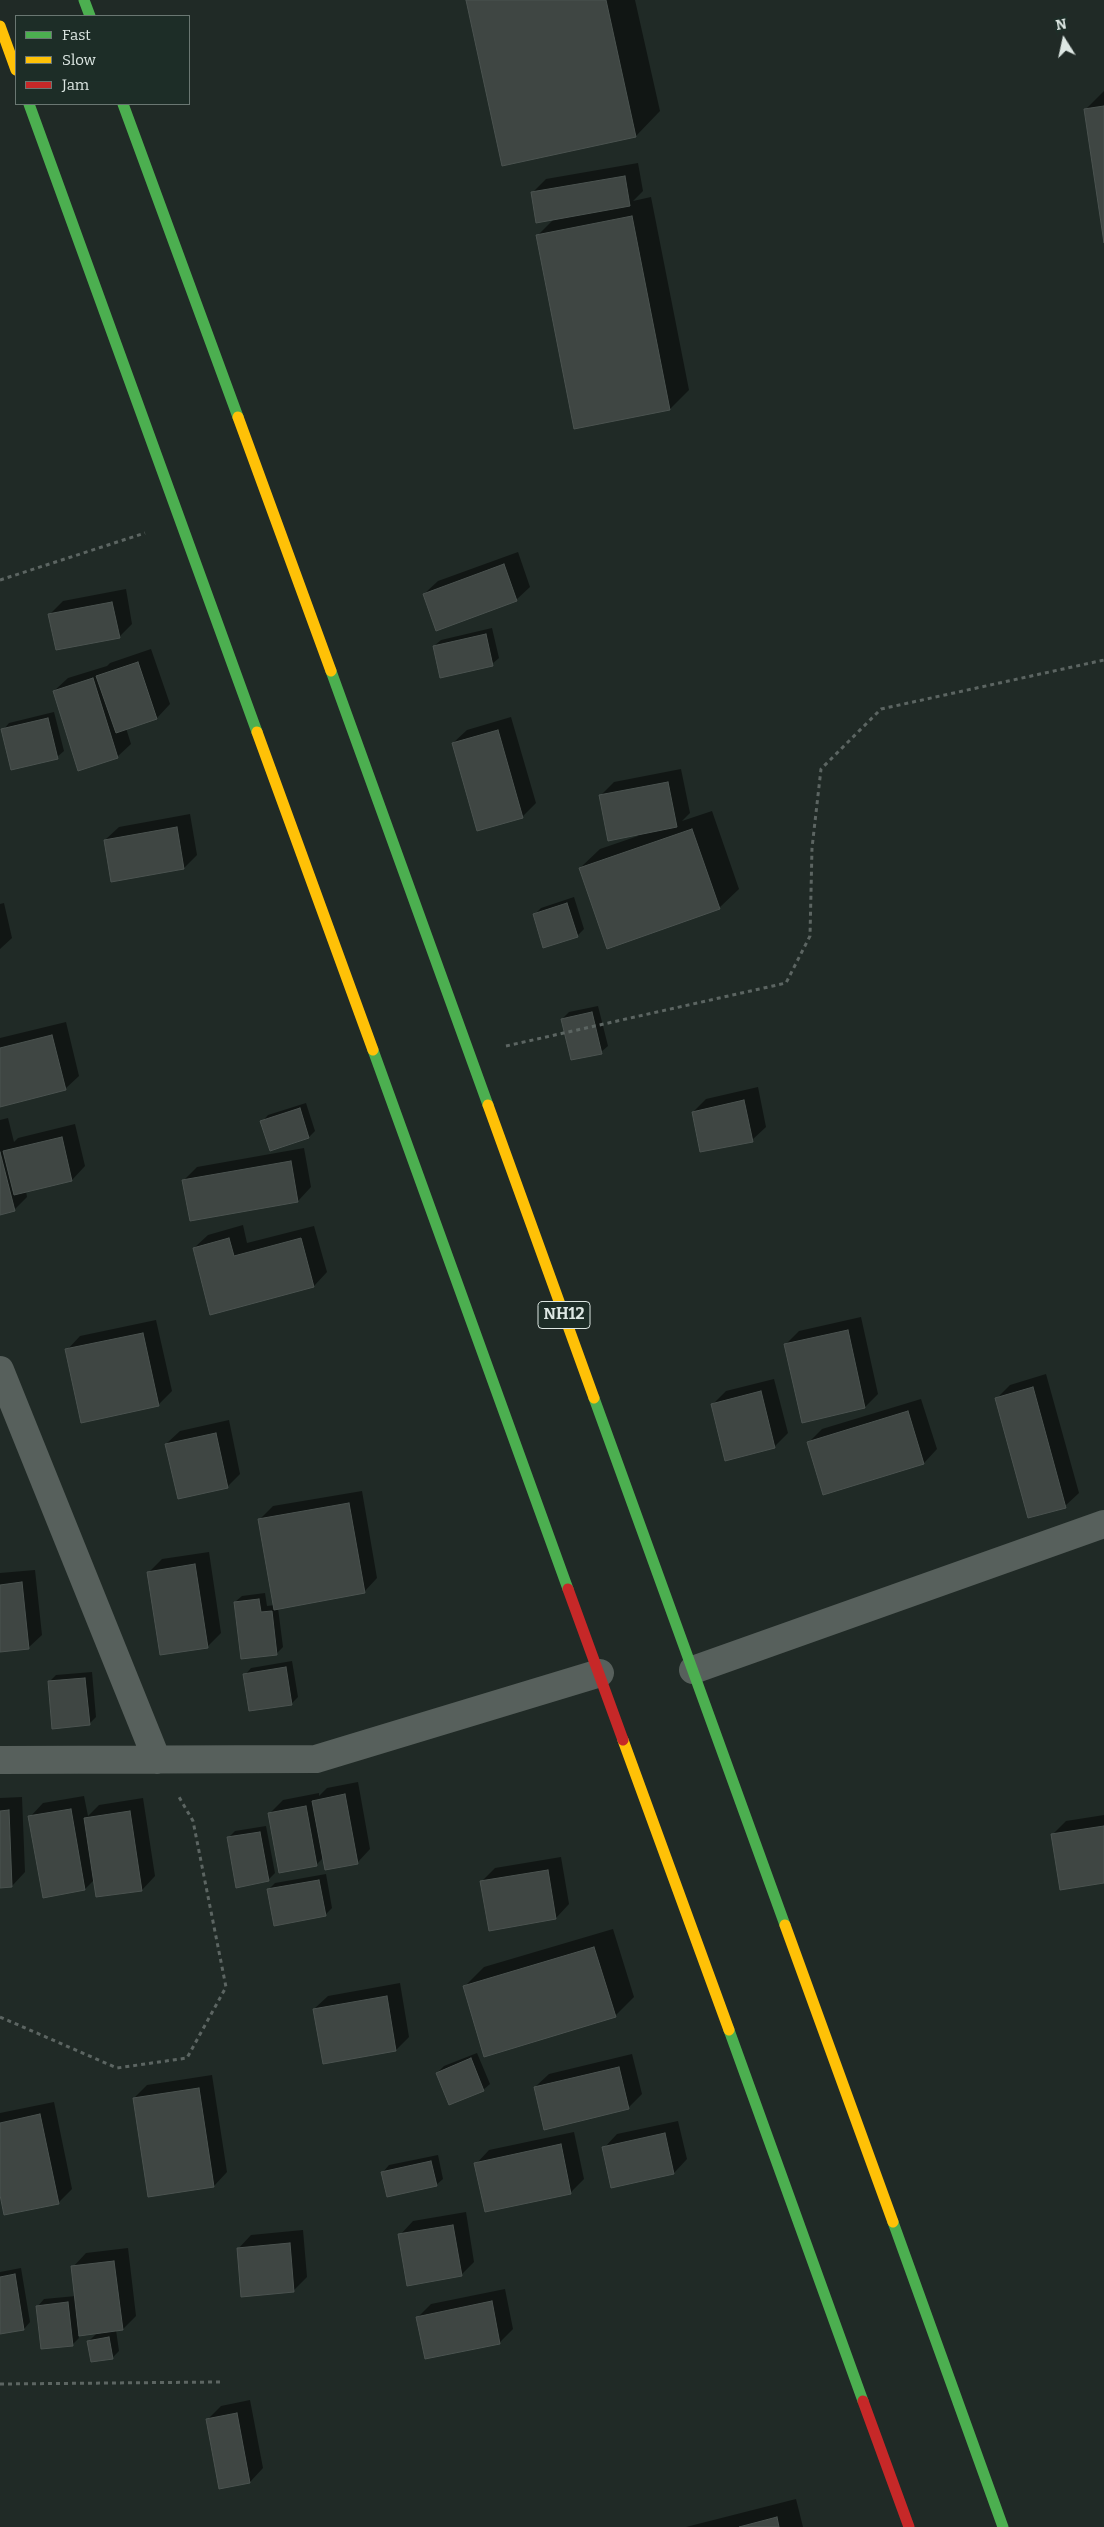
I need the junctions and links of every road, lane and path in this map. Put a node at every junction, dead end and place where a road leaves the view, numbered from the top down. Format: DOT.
graph roads {
  1 [pos="84,0"];
  2 [pos="90,15"];
  3 [pos="0,26"];
  4 [pos="15,67"];
  5 [pos="28,105"];
  6 [pos="123,105"];
  7 [pos="181,521"];
  8 [pos="0,580"];
  9 [pos="1104,660"];
  10 [pos="470,1055"];
  11 [pos="0,1370"];
  12 [pos="1104,1524"];
  13 [pos="693,1670"];
  14 [pos="600,1673"];
  15 [pos="0,1760"];
  16 [pos="157,1760"];
  17 [pos="0,2017"];
  18 [pos="220,2382"];
  19 [pos="0,2384"];
  20 [pos="909,2527"];
  21 [pos="1003,2527"];
  1 -- 2 [label="highway"];
  3 -- 4 [label="highway"];
  5 -- 7 [label="highway"];
  6 -- 10 [label="highway, NH12"];
  7 -- 8 [label="path"];
  7 -- 14 [label="highway"];
  9 -- 10 [label="path"];
  10 -- 13 [label="highway, NH12"];
  11 -- 16 [label="street"];
  12 -- 13 [label="street"];
  13 -- 21 [label="highway, NH12"];
  14 -- 16 [label="street"];
  14 -- 20 [label="highway"];
  15 -- 16 [label="street"];
  16 -- 17 [label="path"];
  18 -- 19 [label="path"];
}
